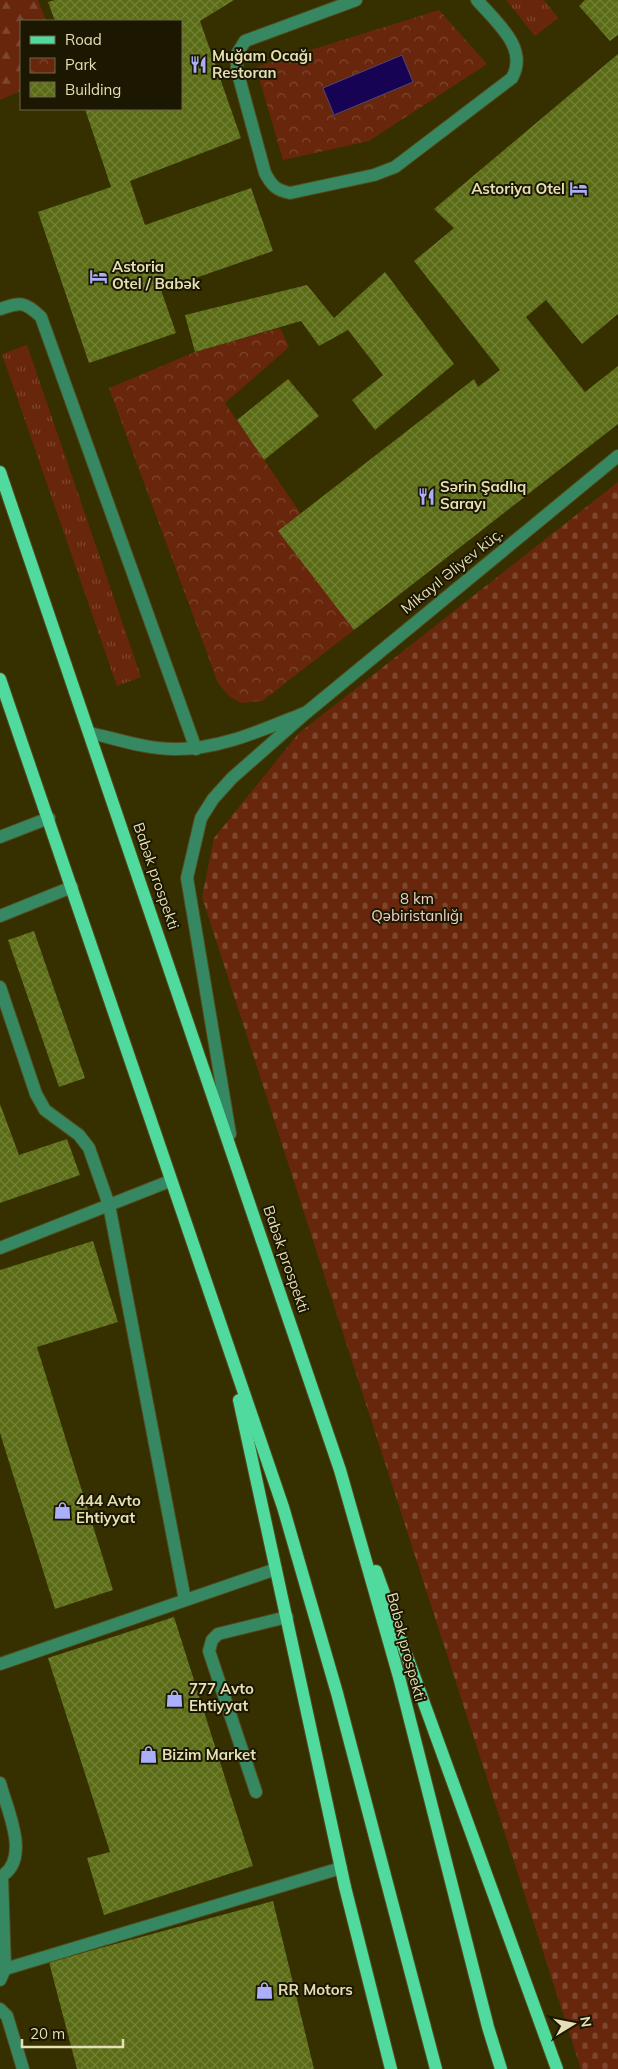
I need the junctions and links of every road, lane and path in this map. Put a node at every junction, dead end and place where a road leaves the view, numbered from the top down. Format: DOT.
graph roads {
  1 [pos="356,0"];
  2 [pos="477,0"];
  3 [pos="0,309"];
  4 [pos="618,456"];
  5 [pos="0,472"];
  6 [pos="0,679"];
  7 [pos="307,712"];
  8 [pos="90,733"];
  9 [pos="196,749"];
  10 [pos="49,818"];
  11 [pos="0,837"];
  12 [pos="72,887"];
  13 [pos="0,916"];
  14 [pos="0,987"];
  15 [pos="233,1154"];
  16 [pos="170,1181"];
  17 [pos="109,1205"];
  18 [pos="1,1247"];
  19 [pos="227,1344"];
  20 [pos="340,1470"];
  21 [pos="276,1569"];
  22 [pos="186,1600"];
  23 [pos="287,1617"];
  24 [pos="0,1664"];
  25 [pos="0,1783"];
  26 [pos="256,1792"];
  27 [pos="341,1868"];
  28 [pos="1,1877"];
  29 [pos="3,1974"];
  30 [pos="0,2009"];
  31 [pos="23,2069"];
  32 [pos="391,2069"];
  33 [pos="436,2069"];
  34 [pos="501,2069"];
  35 [pos="557,2069"];
  1 -- 2 [label="street"];
  3 -- 9 [label="street"];
  4 -- 7 [label="street, Mikayıl Əliyev küç."];
  5 -- 8 [label="main road, Babək prospekti"];
  6 -- 10 [label="main road"];
  7 -- 9 [label="street"];
  7 -- 15 [label="street, Mikayıl Əliyev küç."];
  8 -- 9 [label="street"];
  8 -- 15 [label="main road, Babək prospekti"];
  10 -- 11 [label="street"];
  10 -- 12 [label="main road"];
  12 -- 13 [label="street"];
  12 -- 16 [label="main road"];
  14 -- 17 [label="street"];
  15 -- 20 [label="main road, Babək prospekti"];
  16 -- 17 [label="street"];
  16 -- 19 [label="main road"];
  17 -- 18 [label="street"];
  17 -- 22 [label="street"];
  19 -- 21 [label="main road"];
  19 -- 33 [label="main road"];
  20 -- 34 [label="main road, Babək prospekti"];
  20 -- 35 [label="main road"];
  21 -- 22 [label="street"];
  21 -- 23 [label="main road"];
  22 -- 24 [label="street"];
  23 -- 26 [label="street"];
  23 -- 27 [label="main road"];
  25 -- 28 [label="street"];
  27 -- 29 [label="street"];
  27 -- 32 [label="main road"];
  28 -- 29 [label="street"];
  30 -- 31 [label="street"];
}
